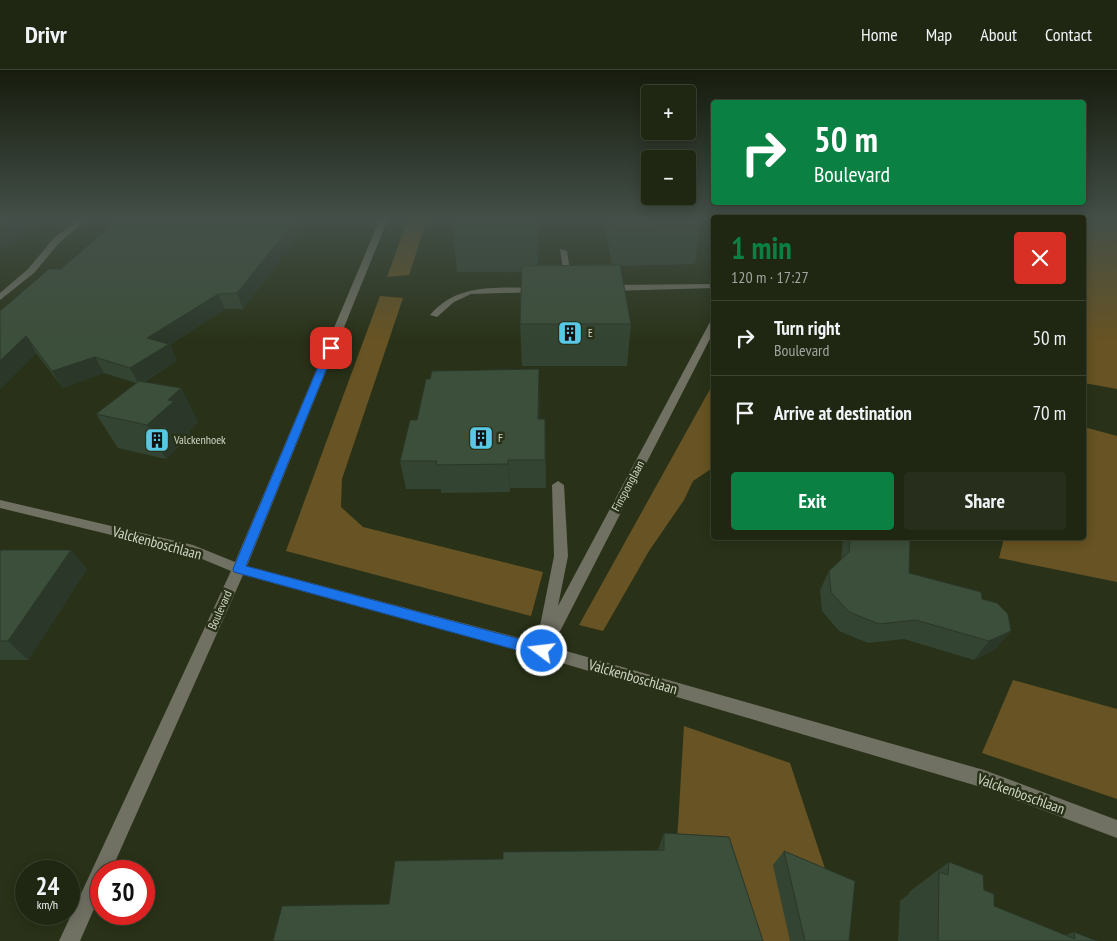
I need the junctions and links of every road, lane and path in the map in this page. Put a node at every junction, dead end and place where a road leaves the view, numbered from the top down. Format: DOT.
graph roads {
  1 [pos="40,260"];
  2 [pos="367,260"];
  3 [pos="564,260"];
  4 [pos="711,286"];
  5 [pos="599,288"];
  6 [pos="580,289"];
  7 [pos="543,290"];
  8 [pos="0,298"];
  9 [pos="434,316"];
  10 [pos="711,328"];
  11 [pos="558,485"];
  12 [pos="0,504"];
  13 [pos="239,569"];
  14 [pos="542,651"];
  15 [pos="1117,829"];
  16 [pos="70,941"];
  1 -- 8 [label="street"];
  2 -- 13 [label="street, Boulevard"];
  3 -- 6 [label="street"];
  4 -- 5 [label="street"];
  7 -- 9 [label="street"];
  10 -- 14 [label="street, Finsponglaan"];
  11 -- 14 [label="street"];
  12 -- 13 [label="street, Valckenboschlaan"];
  13 -- 14 [label="street, Valckenboschlaan"];
  13 -- 16 [label="street, Boulevard"];
  14 -- 15 [label="street, Valckenboschlaan"];
}
